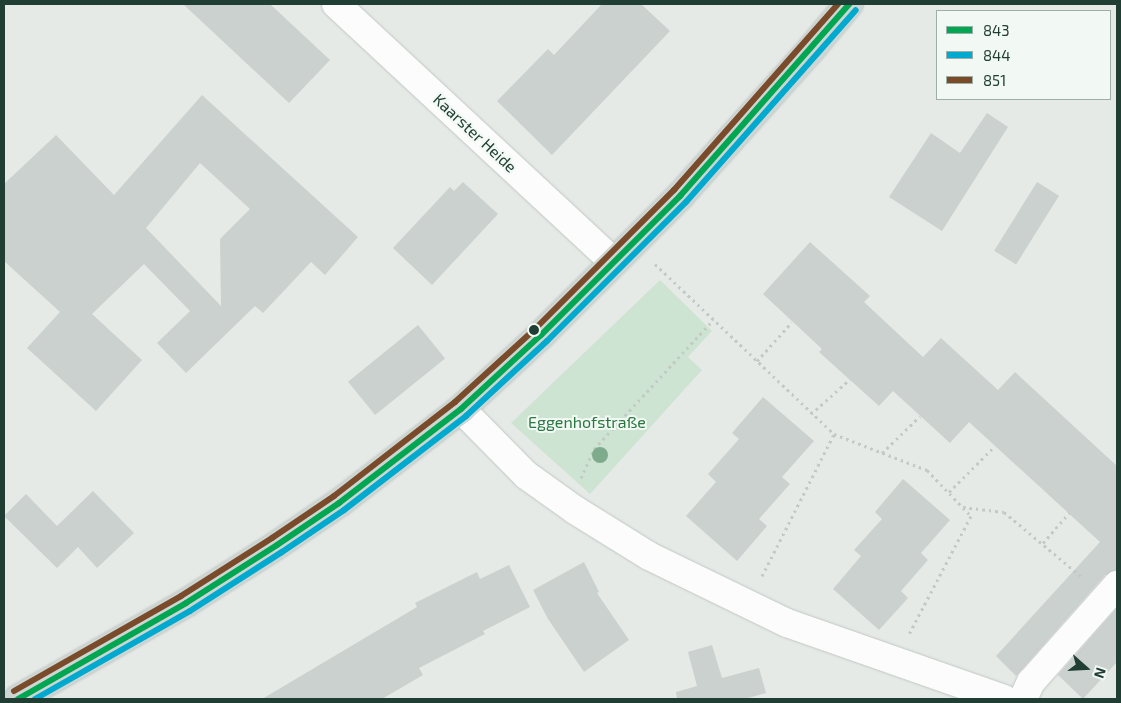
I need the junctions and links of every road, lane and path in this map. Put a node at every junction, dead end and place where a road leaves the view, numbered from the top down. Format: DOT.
graph roads {
  1 [pos="336,4"];
  2 [pos="849,4"];
  3 [pos="633,243"];
  4 [pos="614,262"];
  5 [pos="713,320"];
  6 [pos="792,322"];
  7 [pos="756,361"];
  8 [pos="850,379"];
  9 [pos="461,409"];
  10 [pos="811,414"];
  11 [pos="920,416"];
  12 [pos="834,434"];
  13 [pos="995,446"];
  14 [pos="882,453"];
  15 [pos="949,492"];
  16 [pos="563,501"];
  17 [pos="962,507"];
  18 [pos="1069,513"];
  19 [pos="1043,543"];
  20 [pos="1111,591"];
  21 [pos="748,604"];
  22 [pos="894,662"];
  23 [pos="18,699"];
  24 [pos="1004,699"];
  25 [pos="1023,699"];
  1 -- 4 [label="street, Kaarster Heide"];
  2 -- 3 [label="main road"];
  3 -- 4 [label="main road"];
  3 -- 5 [label="path"];
  4 -- 9 [label="main road"];
  5 -- 7 [label="path"];
  5 -- 16 [label="path"];
  6 -- 7 [label="path"];
  7 -- 10 [label="path"];
  8 -- 10 [label="path"];
  9 -- 16 [label="street"];
  9 -- 23 [label="main road"];
  10 -- 12 [label="path"];
  11 -- 14 [label="path"];
  12 -- 14 [label="path"];
  12 -- 21 [label="path"];
  13 -- 15 [label="path"];
  14 -- 15 [label="path"];
  15 -- 17 [label="path"];
  16 -- 21 [label="street"];
  17 -- 19 [label="path"];
  17 -- 22 [label="path"];
  18 -- 19 [label="path"];
  19 -- 20 [label="path"];
  20 -- 25 [label="street"];
  21 -- 22 [label="street"];
  22 -- 24 [label="street"];
}
